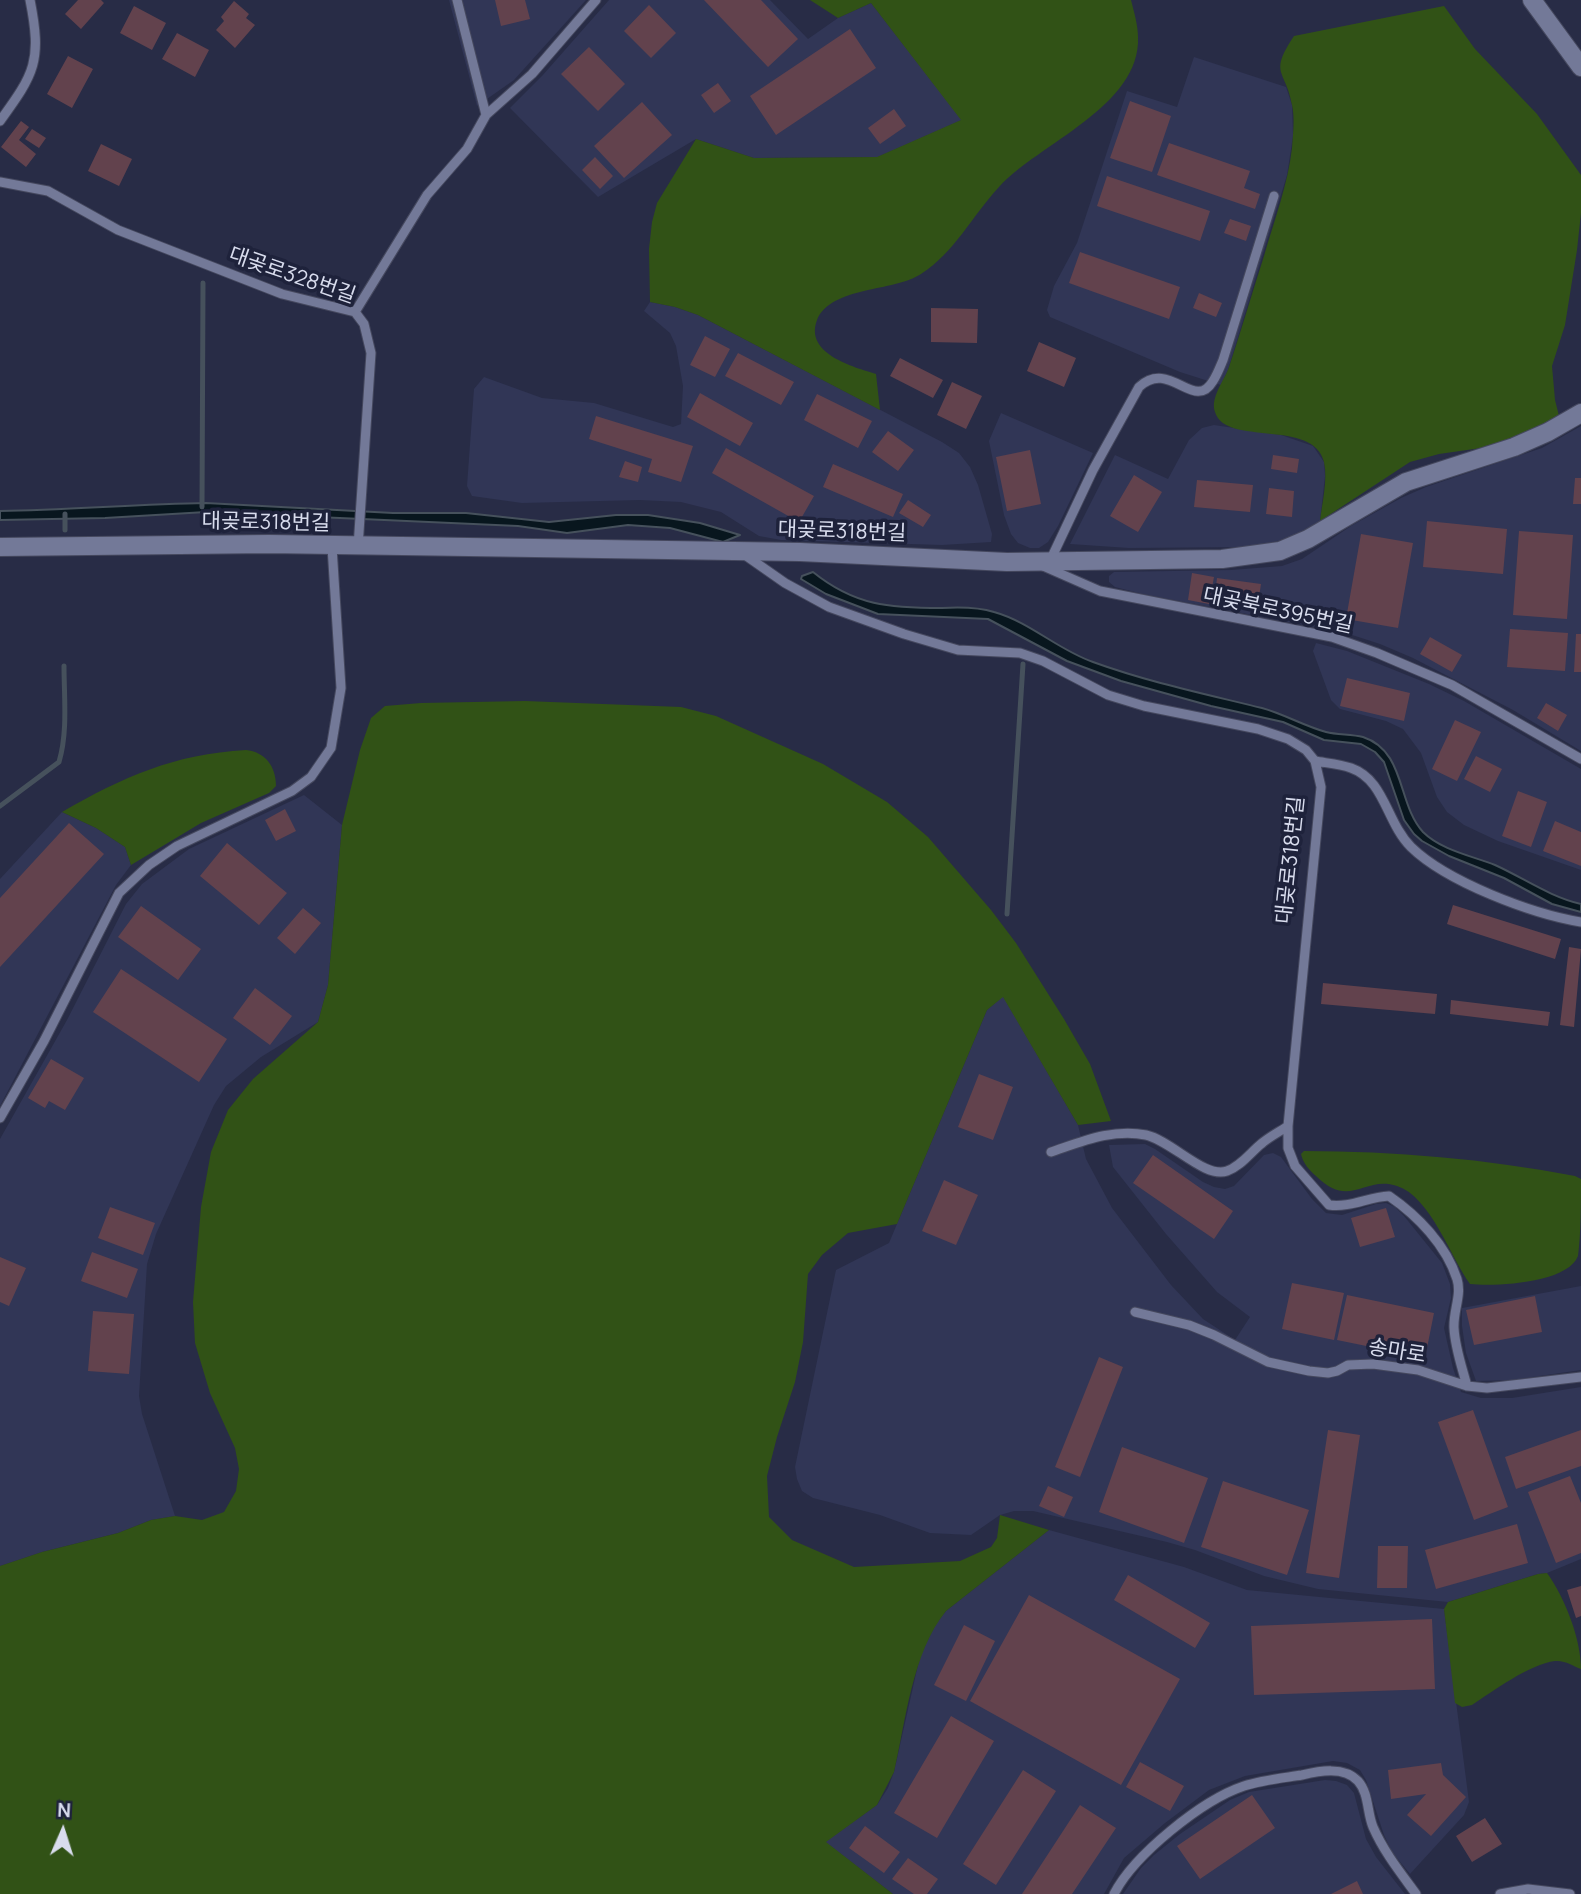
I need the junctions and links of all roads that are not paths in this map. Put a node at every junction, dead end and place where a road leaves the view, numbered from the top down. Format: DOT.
graph roads {
  1 [pos="30,0"];
  2 [pos="457,0"];
  3 [pos="596,0"];
  4 [pos="1532,0"];
  5 [pos="1581,67"];
  6 [pos="486,115"];
  7 [pos="0,121"];
  8 [pos="0,182"];
  9 [pos="1275,196"];
  10 [pos="355,312"];
  11 [pos="1581,413"];
  12 [pos="358,539"];
  13 [pos="0,547"];
  14 [pos="332,547"];
  15 [pos="741,552"];
  16 [pos="1051,561"];
  17 [pos="1032,562"];
  18 [pos="1581,760"];
  19 [pos="1315,761"];
  20 [pos="1581,922"];
  21 [pos="0,1118"];
  22 [pos="1288,1126"];
  23 [pos="1051,1152"];
  24 [pos="1135,1312"];
  25 [pos="1581,1377"];
  26 [pos="1467,1386"];
  27 [pos="1114,1894"];
  28 [pos="1416,1894"];
  29 [pos="1500,1894"];
  30 [pos="1570,1894"];
  1 -- 7 [label="lane"];
  2 -- 6 [label="lane"];
  3 -- 6 [label="lane"];
  4 -- 5 [label="street"];
  6 -- 10 [label="lane"];
  8 -- 10 [label="lane, 대곶로328번길"];
  9 -- 16 [label="lane"];
  10 -- 12 [label="lane, 대곶로328번길"];
  11 -- 16 [label="street, 대곶로318번길"];
  12 -- 14 [label="street, 대곶로318번길"];
  12 -- 15 [label="street, 대곶로318번길"];
  13 -- 14 [label="street, 대곶로318번길"];
  14 -- 21 [label="lane"];
  15 -- 17 [label="street, 대곶로318번길"];
  15 -- 19 [label="lane, 대곶로318번길"];
  16 -- 17 [label="street, 대곶로318번길"];
  17 -- 18 [label="lane, 대곶북로395번길"];
  19 -- 20 [label="lane"];
  19 -- 22 [label="lane, 대곶로318번길"];
  22 -- 23 [label="lane"];
  22 -- 26 [label="lane, 대곶로318번길"];
  24 -- 26 [label="lane, 송마로"];
  25 -- 26 [label="lane, 송마로"];
  27 -- 28 [label="lane"];
  29 -- 30 [label="lane"];
}
